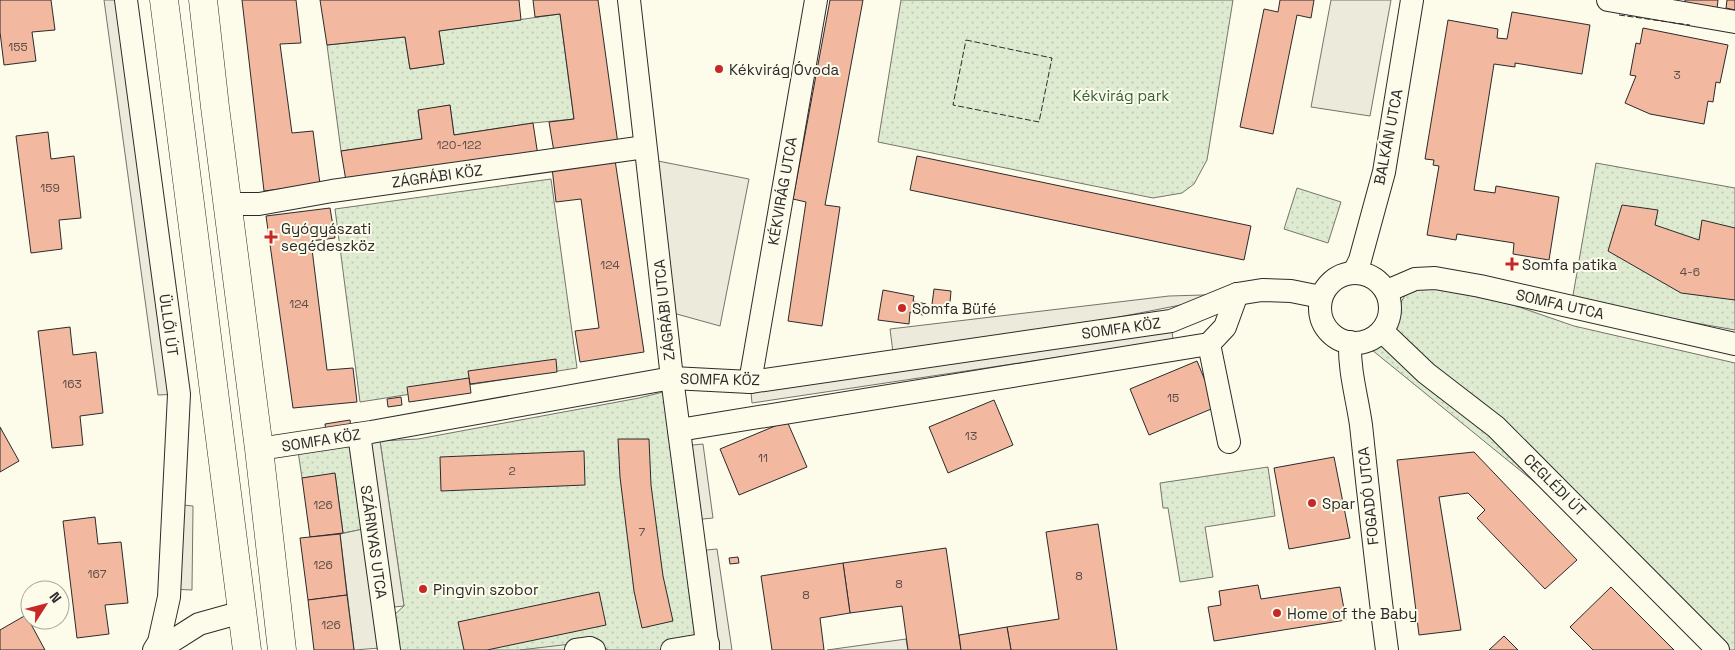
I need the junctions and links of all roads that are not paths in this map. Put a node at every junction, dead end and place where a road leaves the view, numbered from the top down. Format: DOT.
graph roads {
  1 [pos="126,0"];
  2 [pos="164,0"];
  3 [pos="203,0"];
  4 [pos="629,0"];
  5 [pos="816,0"];
  6 [pos="1412,0"];
  7 [pos="1608,0"];
  8 [pos="1735,22"];
  9 [pos="646,147"];
  10 [pos="228,204"];
  11 [pos="1354,272"];
  12 [pos="1387,292"];
  13 [pos="1237,294"];
  14 [pos="1322,297"];
  15 [pos="1382,331"];
  16 [pos="1350,342"];
  17 [pos="1210,344"];
  18 [pos="1735,344"];
  19 [pos="672,378"];
  20 [pos="750,382"];
  21 [pos="679,430"];
  22 [pos="359,434"];
  23 [pos="1229,442"];
  24 [pos="260,449"];
  25 [pos="275,589"];
  26 [pos="242,612"];
  27 [pos="708,647"];
  28 [pos="282,648"];
  29 [pos="154,650"];
  30 [pos="158,650"];
  31 [pos="247,650"];
  32 [pos="389,650"];
  33 [pos="576,650"];
  34 [pos="594,650"];
  35 [pos="672,650"];
  36 [pos="1387,650"];
  37 [pos="1718,650"];
  1 -- 29 [label="street, ÜLLŐI ÚT"];
  2 -- 26 [label="main road"];
  3 -- 10 [label="main road"];
  4 -- 9 [label="street, ZÁGRÁBI UTCA"];
  5 -- 20 [label="street, KÉKVIRÁG UTCA"];
  6 -- 11 [label="street, BALKÁN UTCA"];
  7 -- 8 [label="street"];
  9 -- 10 [label="street, ZÁGRÁBI KÖZ"];
  9 -- 19 [label="street, ZÁGRÁBI UTCA"];
  10 -- 24 [label="main road"];
  11 -- 12 [label="street"];
  11 -- 14 [label="street"];
  12 -- 15 [label="street"];
  12 -- 18 [label="street, SOMFA UTCA"];
  13 -- 14 [label="street, SOMFA KÖZ"];
  13 -- 17 [label="street"];
  13 -- 20 [label="street, SOMFA KÖZ"];
  14 -- 16 [label="street"];
  15 -- 16 [label="street"];
  15 -- 37 [label="street, CEGLÉDI ÚT"];
  16 -- 36 [label="street, FOGADÓ UTCA"];
  17 -- 21 [label="street, SOMFA KÖZ"];
  17 -- 23 [label="street"];
  19 -- 20 [label="street, SOMFA KÖZ"];
  19 -- 21 [label="street, ZÁGRÁBI UTCA"];
  19 -- 22 [label="street, SOMFA KÖZ"];
  21 -- 27 [label="street, ZÁGRÁBI UTCA"];
  22 -- 24 [label="street, SOMFA KÖZ"];
  22 -- 32 [label="street, SZÁRNYAS UTCA"];
  24 -- 25 [label="main road"];
  25 -- 26 [label="main road"];
  25 -- 28 [label="main road"];
  26 -- 28 [label="main road"];
  26 -- 30 [label="street"];
  26 -- 31 [label="main road"];
  27 -- 35 [label="street"];
  33 -- 34 [label="street"];
}
